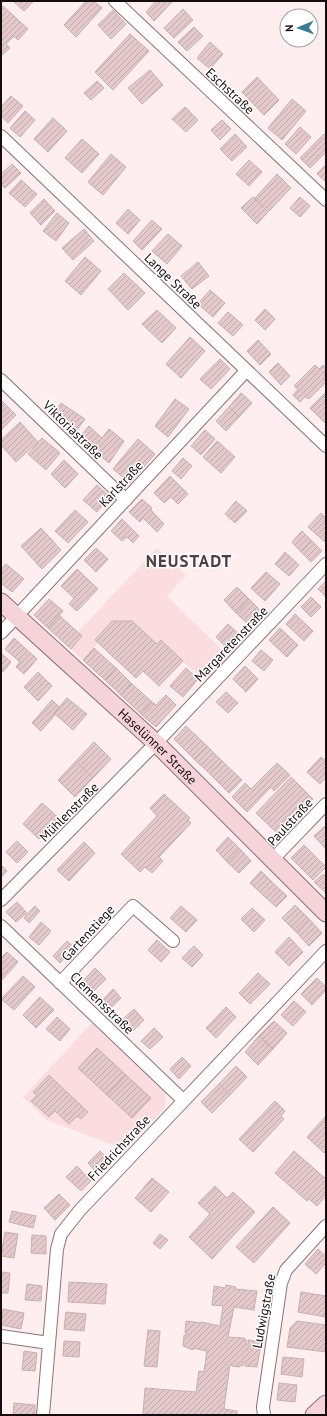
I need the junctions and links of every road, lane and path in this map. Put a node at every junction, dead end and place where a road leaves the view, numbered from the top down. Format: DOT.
graph roads {
  1 [pos="115,1"];
  2 [pos="1,136"];
  3 [pos="326,200"];
  4 [pos="246,370"];
  5 [pos="1,380"];
  6 [pos="326,446"];
  7 [pos="126,500"];
  8 [pos="326,564"];
  9 [pos="1,602"];
  10 [pos="17,617"];
  11 [pos="1,633"];
  12 [pos="156,743"];
  13 [pos="326,804"];
  14 [pos="273,860"];
  15 [pos="308,896"];
  16 [pos="1,900"];
  17 [pos="326,913"];
  18 [pos="326,920"];
  19 [pos="1,926"];
  20 [pos="173,941"];
  21 [pos="326,951"];
  22 [pos="60,983"];
  23 [pos="183,1100"];
  24 [pos="326,1226"];
  25 [pos="1,1336"];
  26 [pos="49,1342"];
  27 [pos="326,1404"];
  28 [pos="43,1415"];
  29 [pos="264,1415"];
  30 [pos="314,1415"];
  1 -- 3 [label="street, Eschstraße"];
  2 -- 4 [label="street, Lange Straße"];
  4 -- 6 [label="street, Lange Straße"];
  4 -- 7 [label="street, Karlstraße"];
  5 -- 7 [label="street, Viktoriastraße"];
  7 -- 10 [label="street, Karlstraße"];
  8 -- 12 [label="street, Margaretenstraße"];
  9 -- 10 [label="street, Haselünner Straße"];
  10 -- 11 [label="street, Karlstraße"];
  10 -- 12 [label="street, Haselünner Straße"];
  12 -- 14 [label="street, Haselünner Straße"];
  12 -- 16 [label="street, Mühlenstraße"];
  13 -- 14 [label="street, Paulstraße"];
  14 -- 15 [label="street, Haselünner Straße"];
  15 -- 17 [label="street, Haselünner Straße"];
  15 -- 18 [label="street, Haselünner Straße"];
  19 -- 22 [label="street, Clemensstraße"];
  20 -- 22 [label="street, Gartenstiege"];
  21 -- 23 [label="street, Friedrichstraße"];
  22 -- 23 [label="street, Clemensstraße"];
  23 -- 26 [label="street, Friedrichstraße"];
  24 -- 29 [label="street, Ludwigstraße"];
  25 -- 26 [label="street"];
  26 -- 28 [label="street, Friedrichstraße"];
  27 -- 30 [label="street"];
}
